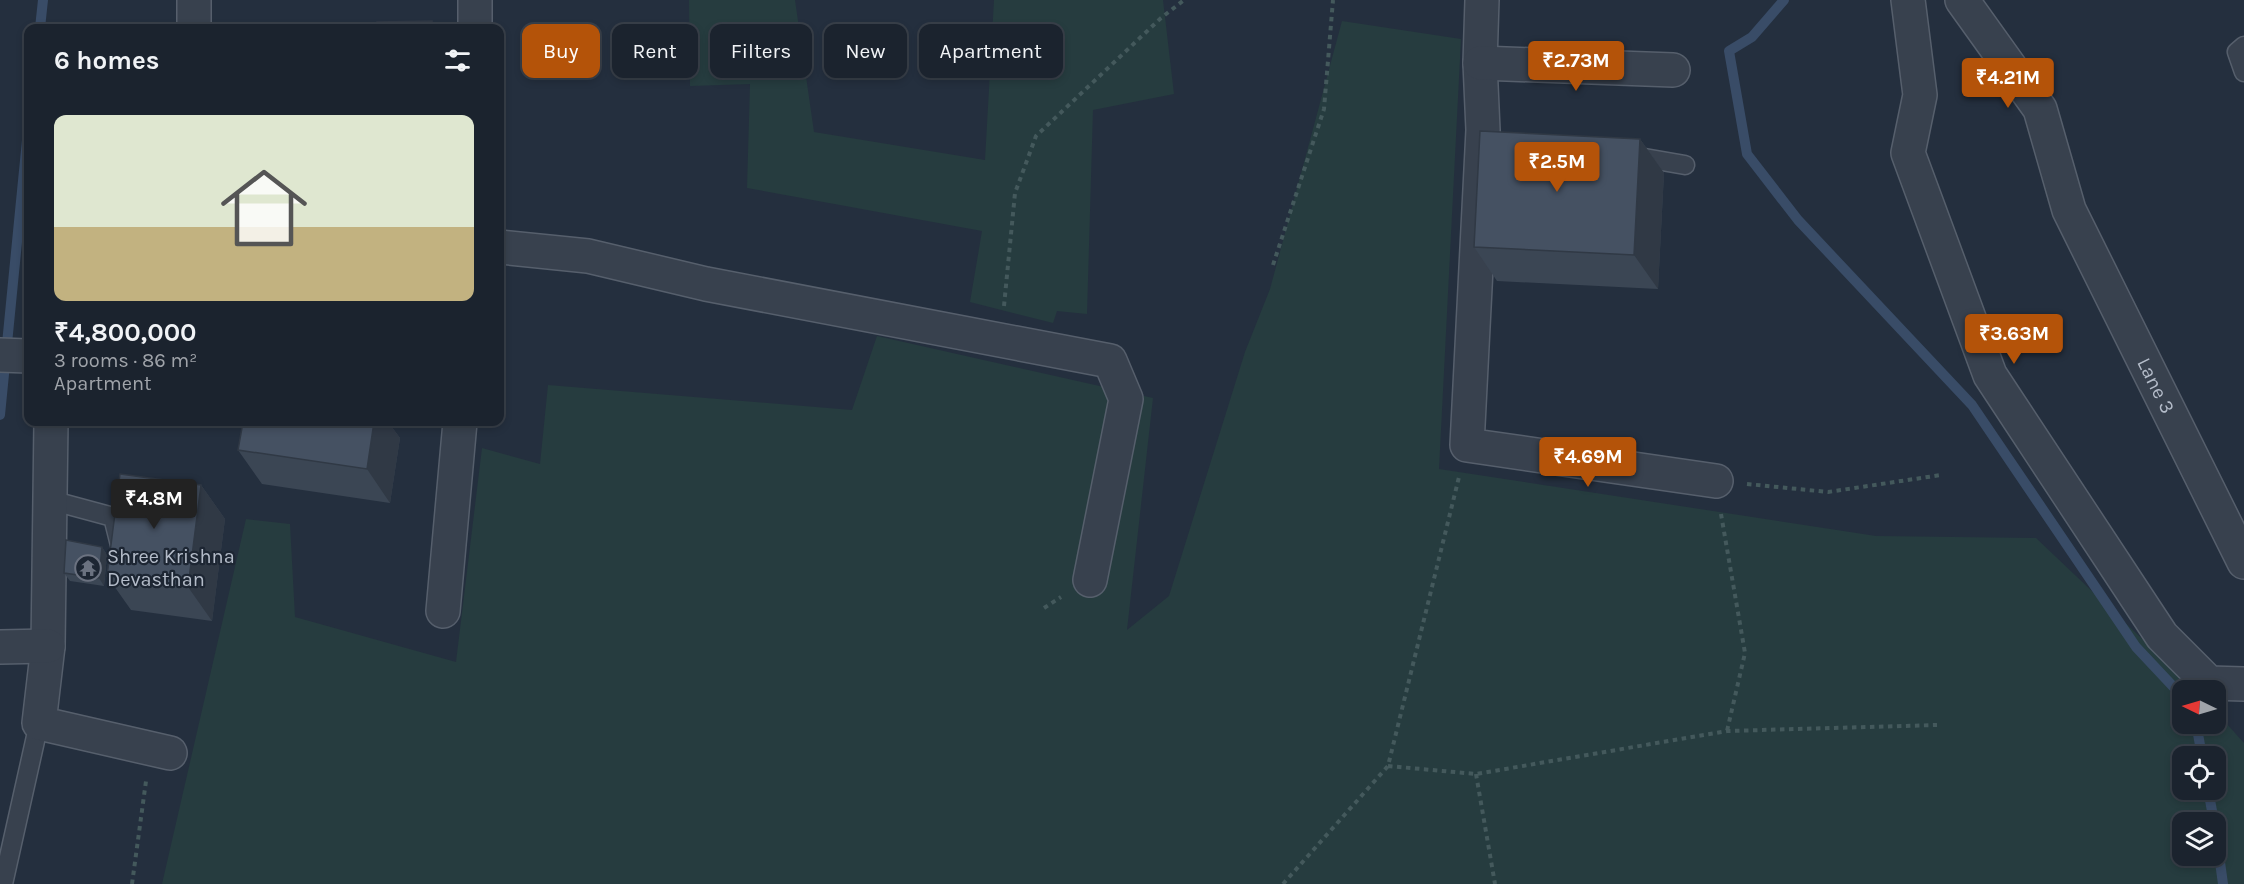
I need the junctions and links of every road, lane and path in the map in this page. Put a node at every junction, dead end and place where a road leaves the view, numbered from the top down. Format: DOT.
graph roads {
  1 [pos="194,0"];
  2 [pos="474,0"];
  3 [pos="1184,0"];
  4 [pos="1333,0"];
  5 [pos="1482,0"];
  6 [pos="1908,0"];
  7 [pos="1962,0"];
  8 [pos="194,24"];
  9 [pos="475,24"];
  10 [pos="2244,46"];
  11 [pos="1480,63"];
  12 [pos="1673,70"];
  13 [pos="2244,72"];
  14 [pos="1618,153"];
  15 [pos="1685,165"];
  16 [pos="504,248"];
  17 [pos="1274,265"];
  18 [pos="1000,340"];
  19 [pos="0,356"];
  20 [pos="24,357"];
  21 [pos="51,426"];
  22 [pos="460,426"];
  23 [pos="1467,445"];
  24 [pos="1941,475"];
  25 [pos="1716,481"];
  26 [pos="50,500"];
  27 [pos="2244,562"];
  28 [pos="125,563"];
  29 [pos="1090,580"];
  30 [pos="443,611"];
  31 [pos="48,646"];
  32 [pos="0,647"];
  33 [pos="2244,684"];
  34 [pos="39,723"];
  35 [pos="1937,724"];
  36 [pos="1727,731"];
  37 [pos="160,751"];
  38 [pos="1388,766"];
  39 [pos="1476,774"];
  40 [pos="3,884"];
  41 [pos="132,884"];
  42 [pos="1283,884"];
  43 [pos="1496,884"];
  1 -- 8 [label="street"];
  2 -- 9 [label="street"];
  3 -- 18 [label="path"];
  4 -- 17 [label="path"];
  5 -- 11 [label="street"];
  6 -- 33 [label="street"];
  7 -- 27 [label="street, Lane 3"];
  10 -- 13 [label="lane"];
  11 -- 12 [label="street"];
  11 -- 23 [label="street"];
  14 -- 15 [label="lane"];
  16 -- 18 [label="street"];
  18 -- 29 [label="street"];
  19 -- 20 [label="street"];
  21 -- 26 [label="street"];
  22 -- 30 [label="street"];
  23 -- 25 [label="street"];
  23 -- 38 [label="path"];
  24 -- 25 [label="path"];
  25 -- 36 [label="path"];
  26 -- 28 [label="lane"];
  26 -- 31 [label="street"];
  31 -- 32 [label="street"];
  31 -- 34 [label="street"];
  34 -- 37 [label="street"];
  34 -- 40 [label="lane"];
  35 -- 36 [label="path"];
  36 -- 39 [label="path"];
  37 -- 41 [label="path"];
  38 -- 39 [label="path"];
  38 -- 42 [label="path"];
  39 -- 43 [label="path"];
}
